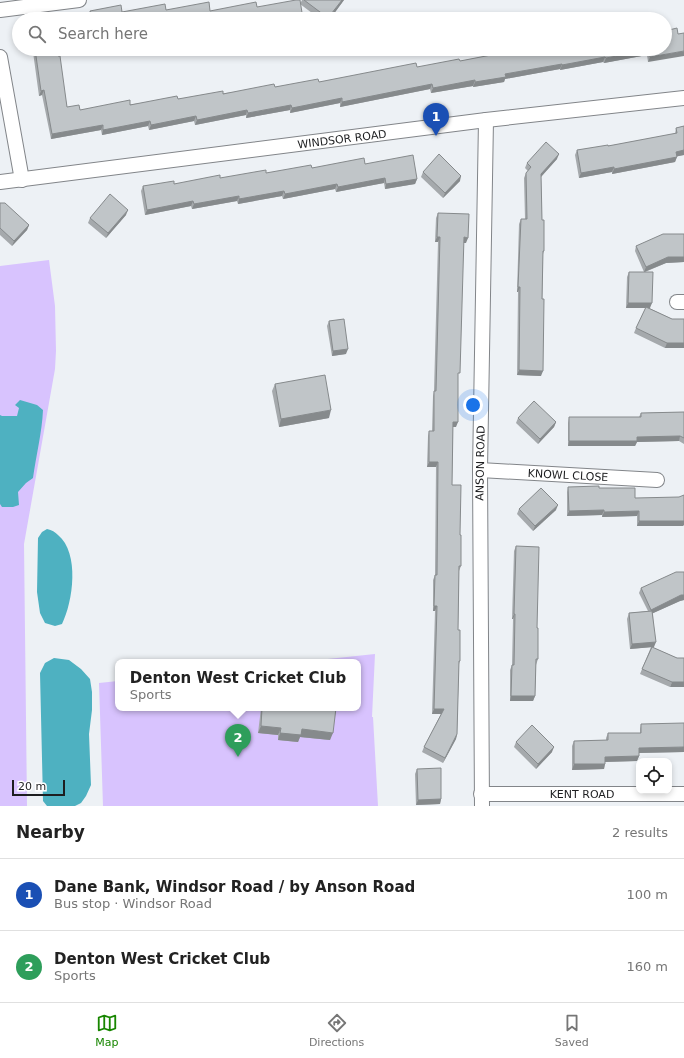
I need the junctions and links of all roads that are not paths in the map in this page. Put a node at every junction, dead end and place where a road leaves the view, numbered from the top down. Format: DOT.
graph roads {
  1 [pos="78,0"];
  2 [pos="0,10"];
  3 [pos="0,57"];
  4 [pos="684,98"];
  5 [pos="486,120"];
  6 [pos="22,180"];
  7 [pos="0,182"];
  8 [pos="480,470"];
  9 [pos="657,480"];
  10 [pos="684,794"];
  11 [pos="481,800"];
  1 -- 2 [label="street"];
  3 -- 6 [label="street"];
  4 -- 5 [label="street, WINDSOR ROAD"];
  5 -- 6 [label="street, WINDSOR ROAD"];
  5 -- 8 [label="street, ANSON ROAD"];
  6 -- 7 [label="street, WINDSOR ROAD"];
  8 -- 9 [label="street, KNOWL CLOSE"];
  8 -- 11 [label="street, ANSON ROAD"];
  10 -- 11 [label="street, KENT ROAD"];
}
